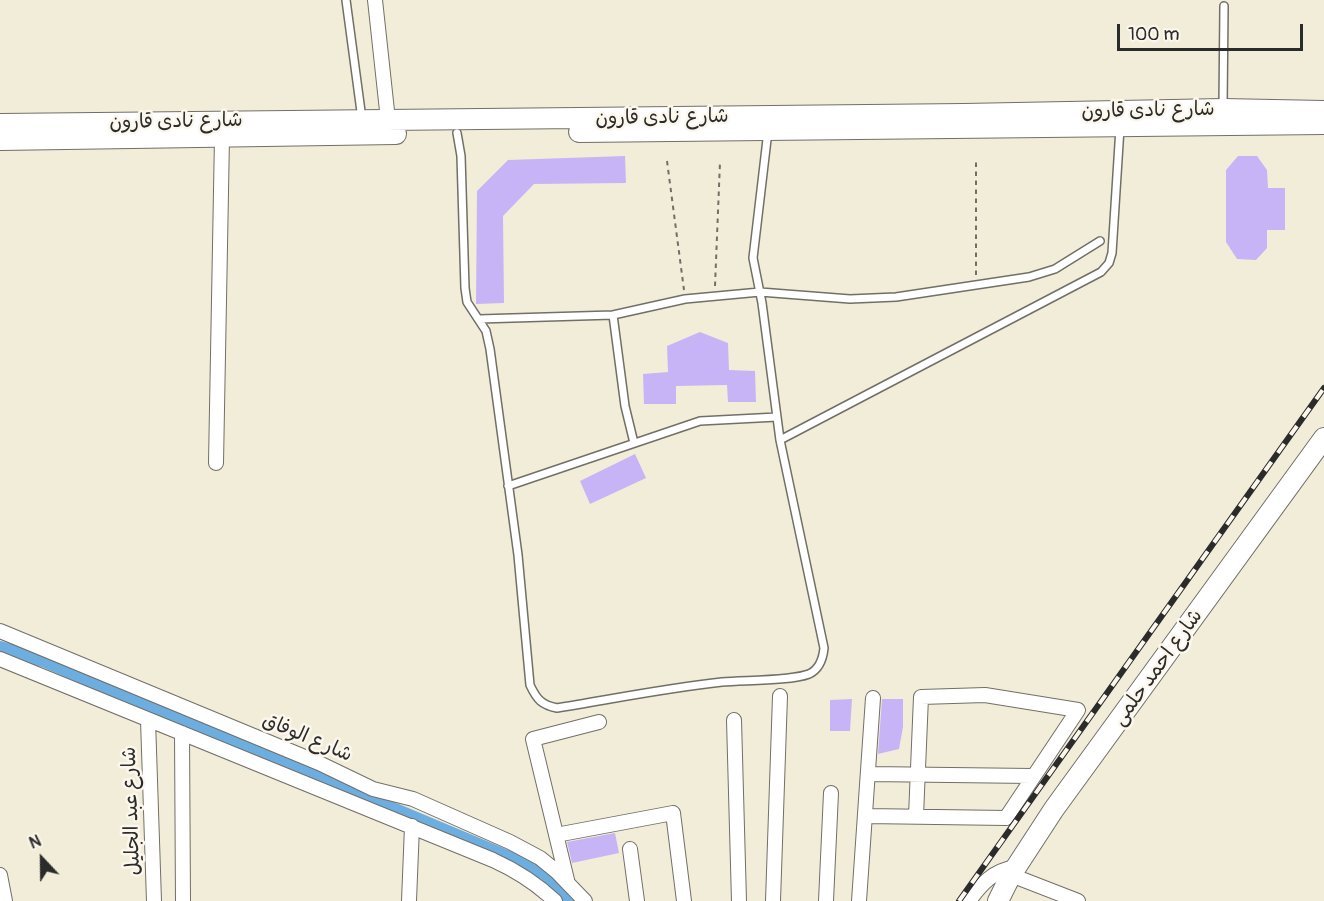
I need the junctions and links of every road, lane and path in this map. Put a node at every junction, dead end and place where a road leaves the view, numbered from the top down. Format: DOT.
graph roads {
  1 [pos="346,0"];
  2 [pos="375,0"];
  3 [pos="1224,6"];
  4 [pos="1223,109"];
  5 [pos="1324,111"];
  6 [pos="388,120"];
  7 [pos="362,121"];
  8 [pos="964,121"];
  9 [pos="0,124"];
  10 [pos="1324,124"];
  11 [pos="457,126"];
  12 [pos="1120,127"];
  13 [pos="768,131"];
  14 [pos="222,137"];
  15 [pos="0,140"];
  16 [pos="667,161"];
  17 [pos="976,161"];
  18 [pos="720,162"];
  19 [pos="1100,241"];
  20 [pos="976,285"];
  21 [pos="760,292"];
  22 [pos="715,294"];
  23 [pos="685,299"];
  24 [pos="613,315"];
  25 [pos="479,319"];
  26 [pos="777,417"];
  27 [pos="1324,438"];
  28 [pos="780,440"];
  29 [pos="634,443"];
  30 [pos="216,463"];
  31 [pos="508,486"];
  32 [pos="0,631"];
  33 [pos="0,659"];
  34 [pos="780,696"];
  35 [pos="873,698"];
  36 [pos="148,720"];
  37 [pos="735,720"];
  38 [pos="599,722"];
  39 [pos="182,733"];
  40 [pos="869,774"];
  41 [pos="918,774"];
  42 [pos="1032,776"];
  43 [pos="831,793"];
  44 [pos="866,816"];
  45 [pos="916,816"];
  46 [pos="412,826"];
  47 [pos="556,836"];
  48 [pos="630,849"];
  49 [pos="1014,871"];
  50 [pos="0,875"];
  51 [pos="567,882"];
  52 [pos="5,901"];
  53 [pos="154,901"];
  54 [pos="183,901"];
  55 [pos="409,901"];
  56 [pos="555,901"];
  57 [pos="585,901"];
  58 [pos="637,901"];
  59 [pos="684,901"];
  60 [pos="739,901"];
  61 [pos="773,901"];
  62 [pos="826,901"];
  63 [pos="859,901"];
  64 [pos="969,901"];
  65 [pos="998,901"];
  66 [pos="1078,901"];
  1 -- 7 [label="lane"];
  2 -- 6 [label="street"];
  3 -- 4 [label="lane"];
  4 -- 5 [label="main road, شارع نادى قارون"];
  4 -- 8 [label="main road, شارع نادى قارون"];
  6 -- 7 [label="main road, شارع نادى قارون"];
  6 -- 11 [label="main road, شارع نادى قارون"];
  7 -- 9 [label="main road, شارع نادى قارون"];
  8 -- 11 [label="main road, شارع نادى قارون"];
  8 -- 12 [label="main road, شارع نادى قارون"];
  8 -- 13 [label="main road, شارع نادى قارون"];
  10 -- 12 [label="main road, شارع نادى قارون"];
  11 -- 13 [label="main road, شارع نادى قارون"];
  11 -- 14 [label="main road, شارع نادى قارون"];
  11 -- 25 [label="lane"];
  12 -- 28 [label="lane"];
  13 -- 21 [label="lane"];
  14 -- 15 [label="main road, شارع نادى قارون"];
  14 -- 30 [label="street"];
  16 -- 23 [label="path"];
  17 -- 20 [label="path"];
  18 -- 22 [label="path"];
  19 -- 20 [label="lane"];
  20 -- 21 [label="lane"];
  21 -- 22 [label="lane"];
  21 -- 26 [label="lane"];
  22 -- 23 [label="lane"];
  23 -- 24 [label="lane"];
  24 -- 25 [label="lane"];
  24 -- 29 [label="lane"];
  25 -- 31 [label="lane"];
  26 -- 28 [label="lane"];
  26 -- 29 [label="lane"];
  27 -- 49 [label="main road, شارع احمد حلمى"];
  28 -- 31 [label="lane"];
  29 -- 31 [label="lane"];
  32 -- 51 [label="street, شارع الوفاق"];
  33 -- 36 [label="street"];
  34 -- 61 [label="street"];
  35 -- 40 [label="street"];
  36 -- 39 [label="street"];
  36 -- 53 [label="street, شارع عبد الجليل"];
  37 -- 60 [label="street"];
  38 -- 47 [label="street"];
  39 -- 46 [label="street"];
  39 -- 54 [label="street"];
  40 -- 41 [label="street"];
  40 -- 44 [label="street"];
  41 -- 42 [label="street"];
  41 -- 42 [label="street"];
  41 -- 45 [label="street"];
  42 -- 45 [label="street"];
  43 -- 62 [label="street"];
  44 -- 45 [label="street"];
  44 -- 63 [label="street"];
  46 -- 55 [label="street"];
  46 -- 56 [label="street"];
  47 -- 51 [label="street"];
  47 -- 59 [label="street"];
  48 -- 58 [label="street"];
  49 -- 64 [label="street"];
  49 -- 65 [label="main road, شارع احمد حلمى"];
  49 -- 66 [label="street"];
  50 -- 52 [label="street"];
  51 -- 57 [label="street, شارع الوفاق"];
}
